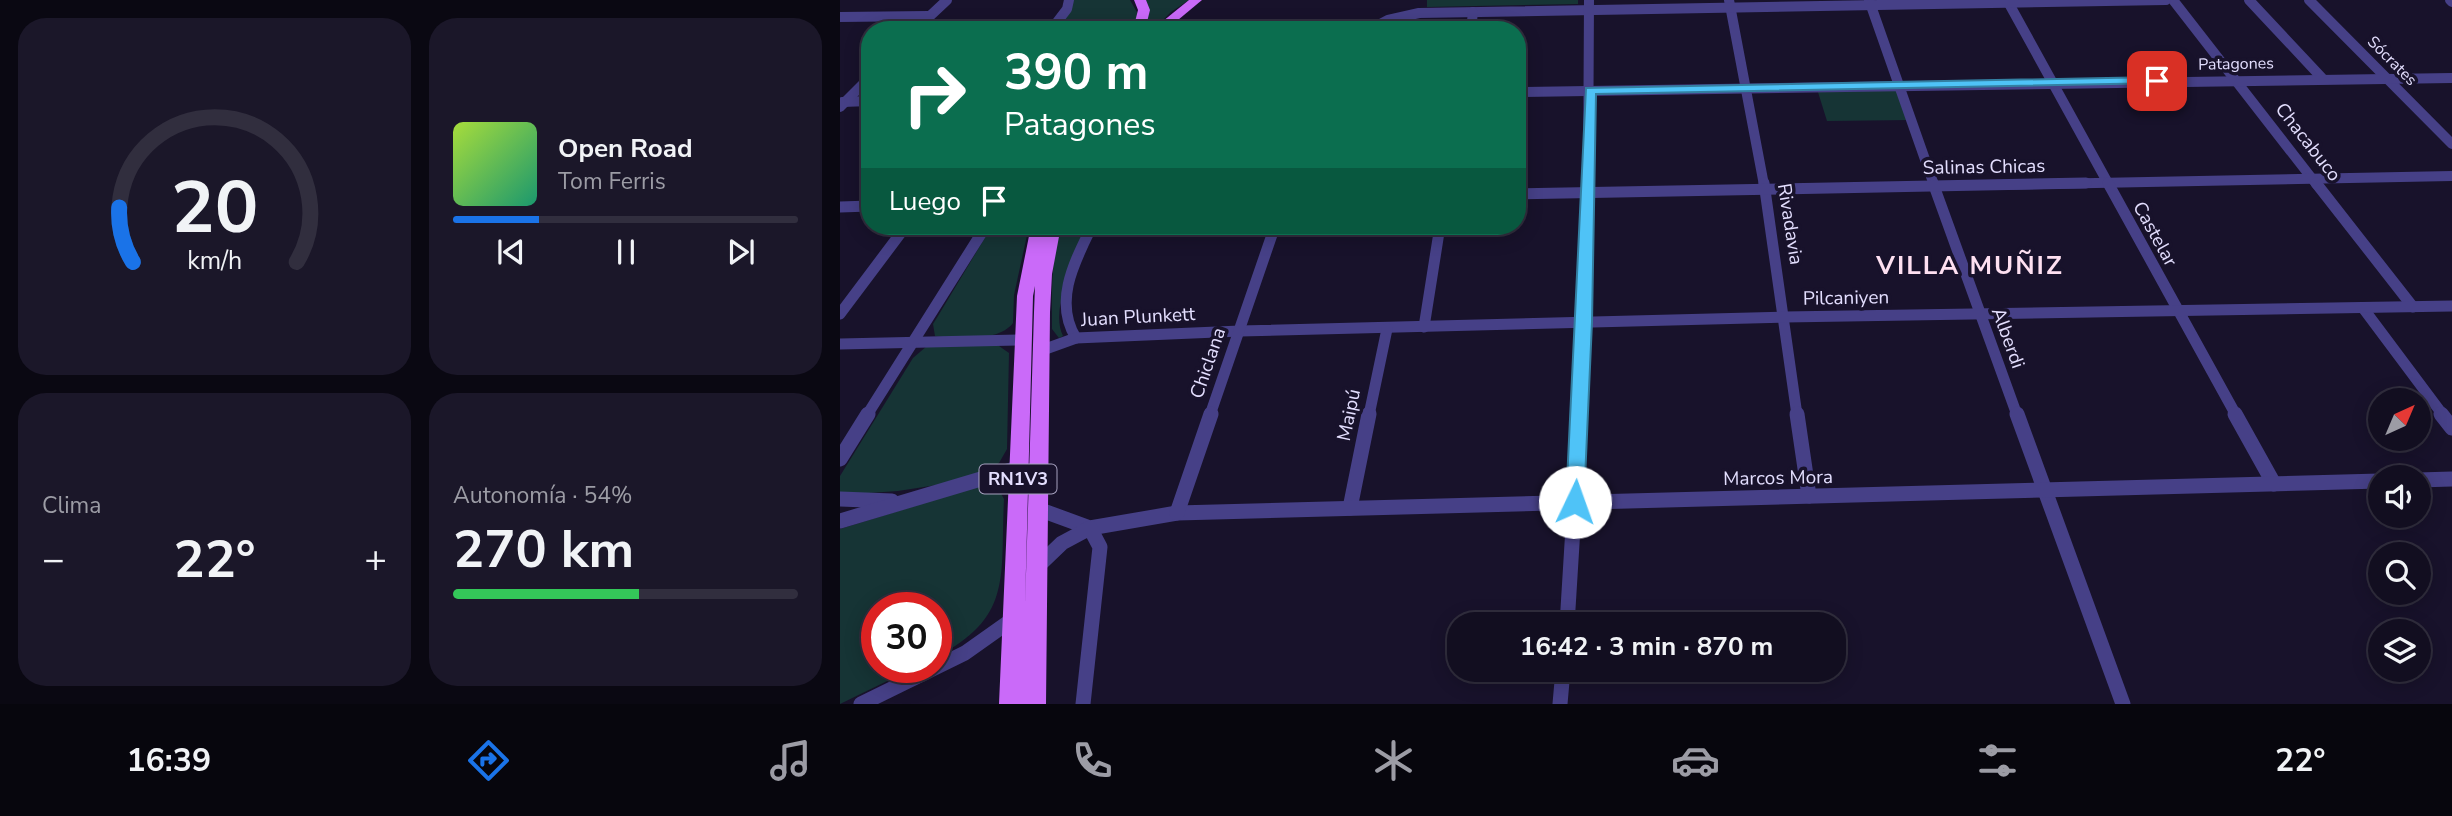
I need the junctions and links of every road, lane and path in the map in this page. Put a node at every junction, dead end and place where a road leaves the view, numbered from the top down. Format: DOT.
graph roads {
  1 [pos="947,0"];
  2 [pos="1069,0"];
  3 [pos="1140,0"];
  4 [pos="1196,0"];
  5 [pos="2166,0"];
  6 [pos="2173,0"];
  7 [pos="2249,0"];
  8 [pos="2309,0"];
  9 [pos="2008,2"];
  10 [pos="1730,3"];
  11 [pos="1870,3"];
  12 [pos="1589,5"];
  13 [pos="1473,12"];
  14 [pos="928,16"];
  15 [pos="840,17"];
  16 [pos="923,21"];
  17 [pos="1057,21"];
  18 [pos="1141,21"];
  19 [pos="1169,21"];
  20 [pos="1386,21"];
  21 [pos="1472,21"];
  22 [pos="2322,78"];
  23 [pos="2386,78"];
  24 [pos="2452,78"];
  25 [pos="2236,79"];
  26 [pos="2053,83"];
  27 [pos="861,86"];
  28 [pos="1900,86"];
  29 [pos="1745,88"];
  30 [pos="1590,90"];
  31 [pos="1526,92"];
  32 [pos="861,102"];
  33 [pos="842,104"];
  34 [pos="2452,144"];
  35 [pos="2452,176"];
  36 [pos="2311,178"];
  37 [pos="2106,182"];
  38 [pos="1935,185"];
  39 [pos="1766,190"];
  40 [pos="1588,193"];
  41 [pos="1526,194"];
  42 [pos="861,206"];
  43 [pos="840,207"];
  44 [pos="899,235"];
  45 [pos="980,235"];
  46 [pos="1037,235"];
  47 [pos="1051,235"];
  48 [pos="1089,235"];
  49 [pos="1272,235"];
  50 [pos="1439,235"];
  51 [pos="2452,306"];
  52 [pos="2413,307"];
  53 [pos="2362,308"];
  54 [pos="2178,311"];
  55 [pos="840,314"];
  56 [pos="1978,315"];
  57 [pos="1785,317"];
  58 [pos="1585,322"];
  59 [pos="1424,327"];
  60 [pos="1387,329"];
  61 [pos="1240,331"];
  62 [pos="1076,338"];
  63 [pos="1023,340"];
  64 [pos="915,341"];
  65 [pos="840,344"];
  66 [pos="1040,351"];
  67 [pos="2452,428"];
  68 [pos="840,459"];
  69 [pos="1018,468"];
  70 [pos="2452,479"];
  71 [pos="2431,480"];
  72 [pos="2368,481"];
  73 [pos="2274,484"];
  74 [pos="2044,490"];
  75 [pos="1809,496"];
  76 [pos="840,499"];
  77 [pos="902,501"];
  78 [pos="1575,502"];
  79 [pos="1038,509"];
  80 [pos="1350,509"];
  81 [pos="1177,513"];
  82 [pos="840,521"];
  83 [pos="1090,528"];
  84 [pos="1037,567"];
  85 [pos="1568,612"];
  86 [pos="1013,619"];
  87 [pos="1562,682"];
  88 [pos="861,704"];
  89 [pos="1011,704"];
  90 [pos="1034,704"];
  91 [pos="1083,704"];
  92 [pos="1560,704"];
  93 [pos="2123,704"];
  1 -- 14 [label="street"];
  2 -- 17 [label="street"];
  3 -- 18 [label="main road"];
  4 -- 19 [label="main road"];
  5 -- 9 [label="street"];
  6 -- 25 [label="street, Chacabuco"];
  7 -- 22 [label="street"];
  8 -- 23 [label="street, Sócrates"];
  9 -- 11 [label="street"];
  9 -- 26 [label="street, Castelar"];
  10 -- 11 [label="street"];
  10 -- 12 [label="street"];
  10 -- 29 [label="street, Rivadavia"];
  11 -- 28 [label="street, Alberdi"];
  12 -- 13 [label="street"];
  12 -- 30 [label="street"];
  13 -- 20 [label="street"];
  13 -- 21 [label="street"];
  14 -- 15 [label="street"];
  14 -- 16 [label="street"];
  22 -- 23 [label="street, Patagones"];
  22 -- 25 [label="street, Patagones"];
  23 -- 24 [label="street, Patagones"];
  23 -- 34 [label="street, Sócrates"];
  25 -- 26 [label="street, Patagones"];
  25 -- 36 [label="street, Chacabuco"];
  26 -- 28 [label="street, Patagones"];
  26 -- 37 [label="street, Castelar"];
  27 -- 33 [label="street"];
  28 -- 29 [label="street, Patagones"];
  28 -- 38 [label="street, Alberdi"];
  29 -- 30 [label="street, Patagones"];
  29 -- 39 [label="street, Rivadavia"];
  30 -- 31 [label="street, Patagones"];
  30 -- 40 [label="street"];
  32 -- 33 [label="street"];
  35 -- 36 [label="street, Salinas Chicas"];
  36 -- 37 [label="street, Salinas Chicas"];
  36 -- 52 [label="street, Chacabuco"];
  37 -- 38 [label="street, Salinas Chicas"];
  37 -- 54 [label="street, Castelar"];
  38 -- 39 [label="street, Salinas Chicas"];
  38 -- 56 [label="street, Alberdi"];
  39 -- 40 [label="street, Salinas Chicas"];
  39 -- 57 [label="street, Rivadavia"];
  40 -- 41 [label="street, Salinas Chicas"];
  40 -- 58 [label="street"];
  42 -- 43 [label="street"];
  44 -- 55 [label="street"];
  45 -- 64 [label="street"];
  46 -- 63 [label="main road, RN1V3"];
  47 -- 66 [label="main road, RN1V3"];
  48 -- 62 [label="street"];
  49 -- 61 [label="street, Chiclana"];
  50 -- 59 [label="street"];
  51 -- 52 [label="street, Pilcaniyen"];
  52 -- 53 [label="street, Pilcaniyen"];
  53 -- 54 [label="street, Pilcaniyen"];
  53 -- 67 [label="street"];
  54 -- 56 [label="street, Pilcaniyen"];
  54 -- 73 [label="street, Castelar"];
  56 -- 57 [label="street, Pilcaniyen"];
  56 -- 74 [label="street, Alberdi"];
  57 -- 58 [label="street, Pilcaniyen"];
  57 -- 75 [label="street, Rivadavia"];
  58 -- 59 [label="street, Pilcaniyen"];
  58 -- 78 [label="street"];
  59 -- 60 [label="street, Pilcaniyen"];
  60 -- 61 [label="street, Pilcaniyen"];
  60 -- 80 [label="street, Maipú"];
  61 -- 62 [label="street, Juan Plunkett"];
  61 -- 81 [label="street, Chiclana"];
  62 -- 66 [label="street, Juan Plunkett"];
  63 -- 64 [label="street"];
  63 -- 69 [label="main road, RN1V3"];
  64 -- 65 [label="street"];
  64 -- 68 [label="street"];
  66 -- 79 [label="main road, RN1V3"];
  69 -- 77 [label="street"];
  69 -- 86 [label="main road, RN1V3"];
  70 -- 71 [label="street"];
  72 -- 73 [label="street, Marcos Mora"];
  73 -- 74 [label="street, Marcos Mora"];
  74 -- 75 [label="street, Marcos Mora"];
  74 -- 93 [label="street, Alberdi"];
  75 -- 78 [label="street, Marcos Mora"];
  76 -- 77 [label="street"];
  77 -- 82 [label="street"];
  78 -- 80 [label="street, Marcos Mora"];
  78 -- 85 [label="street"];
  79 -- 83 [label="street"];
  79 -- 84 [label="main road, RN1V3"];
  80 -- 81 [label="street, Marcos Mora"];
  81 -- 83 [label="street"];
  83 -- 84 [label="street"];
  83 -- 91 [label="street"];
  84 -- 90 [label="main road, RN1V3"];
  86 -- 88 [label="street"];
  86 -- 89 [label="main road, RN1V3"];
  87 -- 92 [label="street"];
}
